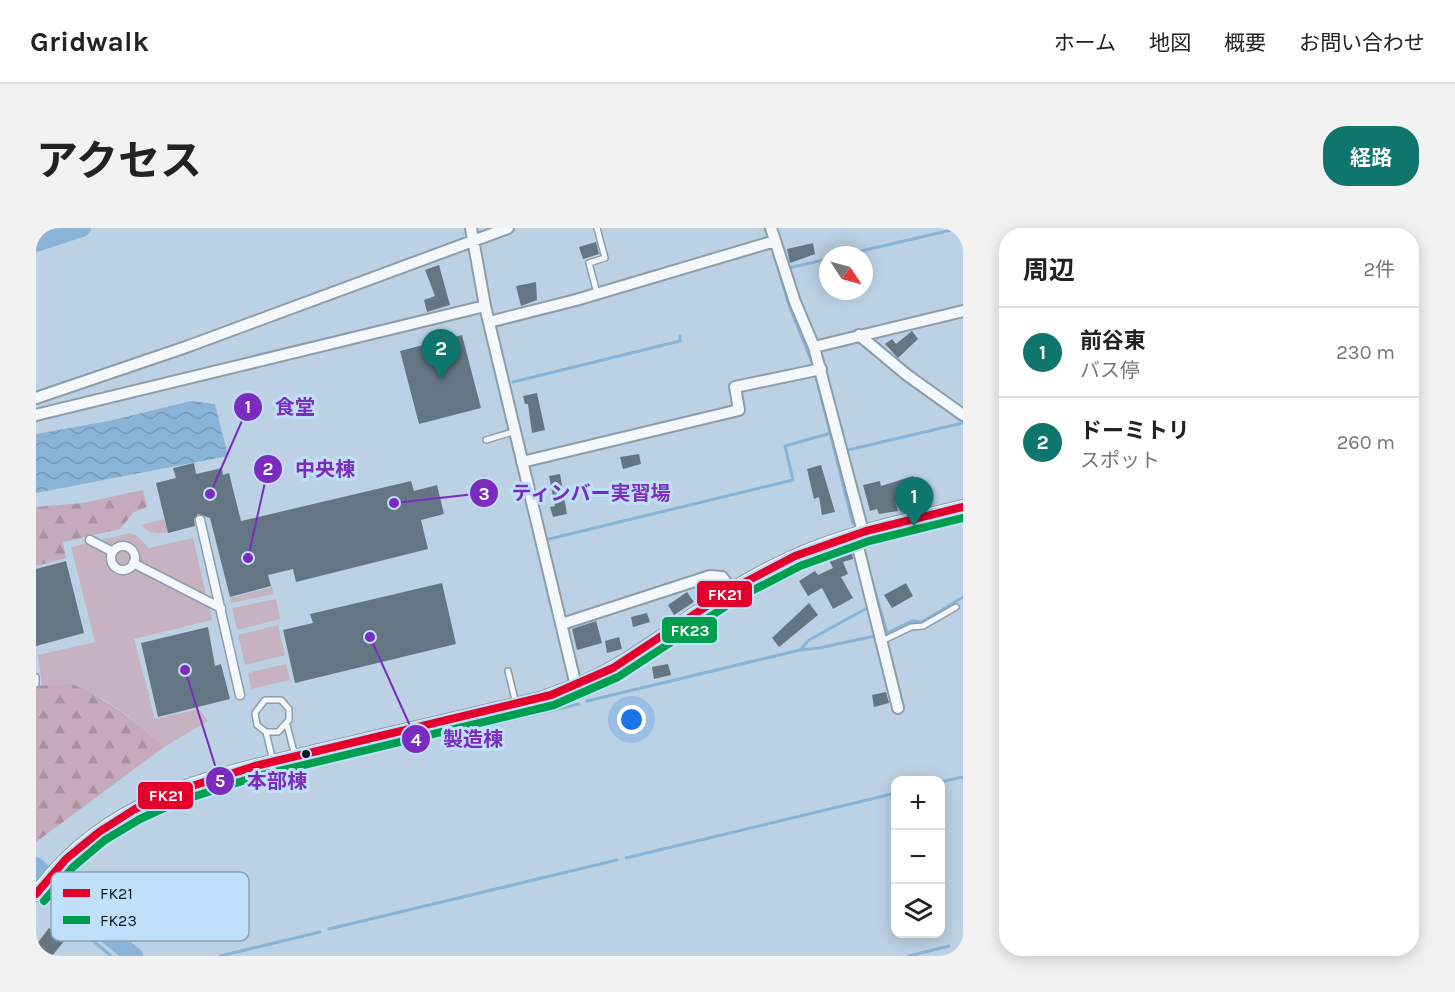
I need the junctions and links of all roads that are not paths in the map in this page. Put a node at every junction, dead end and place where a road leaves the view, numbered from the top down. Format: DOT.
graph roads {
  1 [pos="471,228"];
  2 [pos="508,228"];
  3 [pos="597,228"];
  4 [pos="771,228"];
  5 [pos="475,241"];
  6 [pos="775,241"];
  7 [pos="597,294"];
  8 [pos="484,306"];
  9 [pos="961,315"];
  10 [pos="489,322"];
  11 [pos="859,335"];
  12 [pos="814,346"];
  13 [pos="821,369"];
  14 [pos="36,398"];
  15 [pos="36,415"];
  16 [pos="963,415"];
  17 [pos="516,432"];
  18 [pos="486,440"];
  19 [pos="522,462"];
  20 [pos="963,507"];
  21 [pos="200,520"];
  22 [pos="859,533"];
  23 [pos="90,540"];
  24 [pos="112,552"];
  25 [pos="133,562"];
  26 [pos="733,591"];
  27 [pos="956,607"];
  28 [pos="221,608"];
  29 [pos="562,624"];
  30 [pos="882,641"];
  31 [pos="508,671"];
  32 [pos="36,677"];
  33 [pos="36,684"];
  34 [pos="576,686"];
  35 [pos="240,695"];
  36 [pos="516,704"];
  37 [pos="898,708"];
  38 [pos="287,725"];
  39 [pos="266,732"];
  40 [pos="295,757"];
  41 [pos="273,762"];
  42 [pos="54,872"];
  43 [pos="51,876"];
  44 [pos="39,890"];
  1 -- 5 [label="street"];
  2 -- 5 [label="street"];
  3 -- 7 [label="lane"];
  4 -- 6 [label="street"];
  5 -- 8 [label="street"];
  5 -- 14 [label="street"];
  6 -- 7 [label="street"];
  6 -- 12 [label="street"];
  7 -- 10 [label="street"];
  8 -- 10 [label="street"];
  8 -- 15 [label="street"];
  9 -- 11 [label="street"];
  10 -- 17 [label="street"];
  11 -- 12 [label="street"];
  11 -- 16 [label="street"];
  12 -- 13 [label="street"];
  13 -- 19 [label="street"];
  13 -- 22 [label="street"];
  17 -- 18 [label="lane"];
  17 -- 19 [label="street"];
  19 -- 29 [label="street"];
  20 -- 22 [label="street"];
  21 -- 28 [label="street"];
  22 -- 26 [label="street"];
  22 -- 30 [label="street"];
  23 -- 24 [label="street"];
  24 -- 25 [label="street"];
  24 -- 25 [label="street"];
  25 -- 28 [label="street"];
  26 -- 29 [label="street"];
  26 -- 34 [label="street"];
  27 -- 30 [label="lane"];
  28 -- 35 [label="street"];
  29 -- 34 [label="street"];
  30 -- 37 [label="street"];
  31 -- 36 [label="lane"];
  32 -- 33 [label="lane"];
  34 -- 36 [label="street"];
  36 -- 40 [label="street"];
  38 -- 39 [label="lane"];
  38 -- 39 [label="lane"];
  38 -- 40 [label="lane"];
  39 -- 41 [label="lane"];
  40 -- 41 [label="street"];
  41 -- 42 [label="street"];
  43 -- 44 [label="street"];
}
